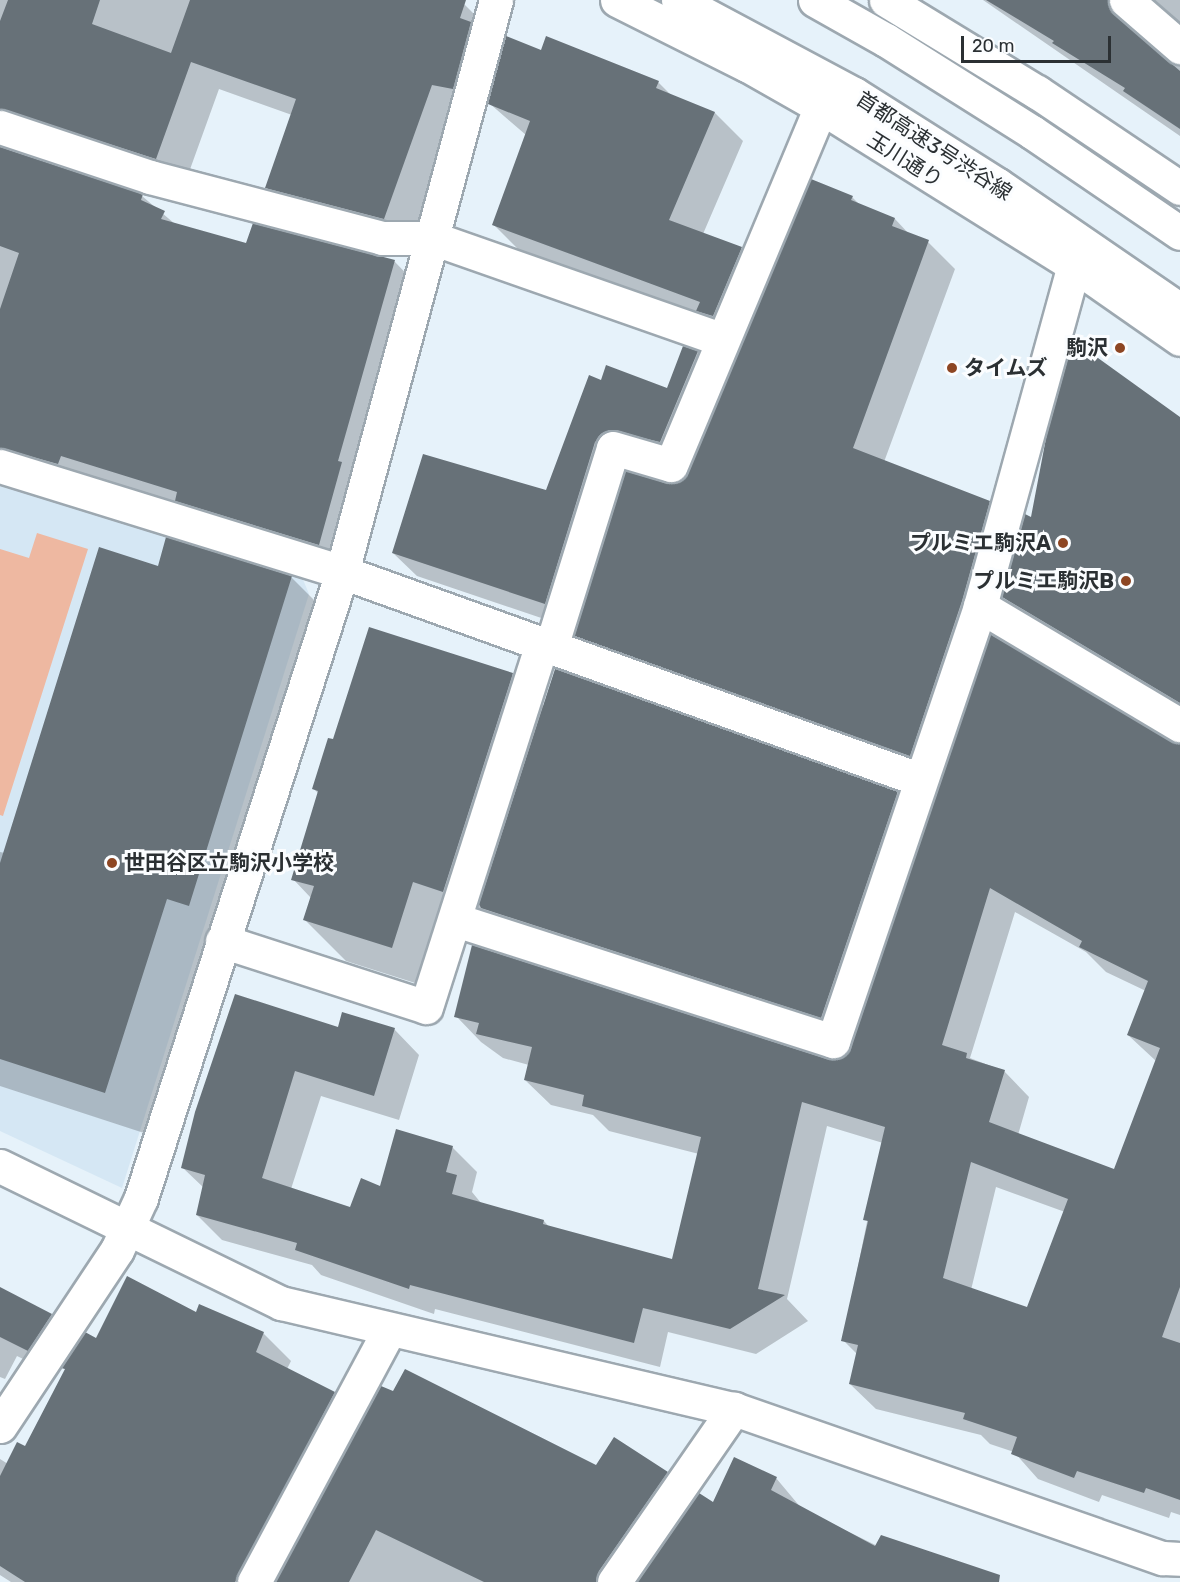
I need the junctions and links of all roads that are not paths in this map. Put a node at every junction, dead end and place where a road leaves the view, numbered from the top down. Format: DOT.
graph roads {
  1 [pos="496,0"];
  2 [pos="617,0"];
  3 [pos="678,0"];
  4 [pos="815,0"];
  5 [pos="886,0"];
  6 [pos="1126,0"];
  7 [pos="1177,39"];
  8 [pos="820,108"];
  9 [pos="0,127"];
  10 [pos="1180,188"];
  11 [pos="1180,233"];
  12 [pos="432,238"];
  13 [pos="1074,266"];
  14 [pos="1180,310"];
  15 [pos="721,339"];
  16 [pos="1180,339"];
  17 [pos="0,466"];
  18 [pos="342,572"];
  19 [pos="980,606"];
  20 [pos="547,646"];
  21 [pos="1180,725"];
  22 [pos="921,780"];
  23 [pos="456,920"];
  24 [pos="222,941"];
  25 [pos="0,1166"];
  26 [pos="128,1230"];
  27 [pos="389,1330"];
  28 [pos="734,1409"];
  29 [pos="0,1426"];
  30 [pos="1180,1559"];
  31 [pos="254,1582"];
  32 [pos="614,1582"];
  1 -- 12 [label="main road"];
  2 -- 8 [label="main road, 玉川通り"];
  3 -- 14 [label="main road, 首都高速3号渋谷線"];
  4 -- 11 [label="main road"];
  5 -- 10 [label="main road"];
  6 -- 7 [label="main road"];
  8 -- 13 [label="main road, 玉川通り"];
  8 -- 15 [label="main road"];
  9 -- 12 [label="main road"];
  12 -- 15 [label="main road"];
  12 -- 18 [label="main road"];
  13 -- 16 [label="main road, 玉川通り"];
  13 -- 19 [label="main road"];
  15 -- 20 [label="main road"];
  17 -- 18 [label="main road"];
  18 -- 20 [label="main road"];
  18 -- 24 [label="main road"];
  19 -- 21 [label="main road"];
  19 -- 22 [label="main road"];
  20 -- 22 [label="main road"];
  20 -- 23 [label="main road"];
  22 -- 23 [label="main road"];
  23 -- 24 [label="main road"];
  24 -- 26 [label="main road"];
  25 -- 26 [label="main road"];
  26 -- 27 [label="main road"];
  26 -- 29 [label="main road"];
  27 -- 28 [label="main road"];
  27 -- 31 [label="main road"];
  28 -- 30 [label="main road"];
  28 -- 32 [label="main road"];
}
